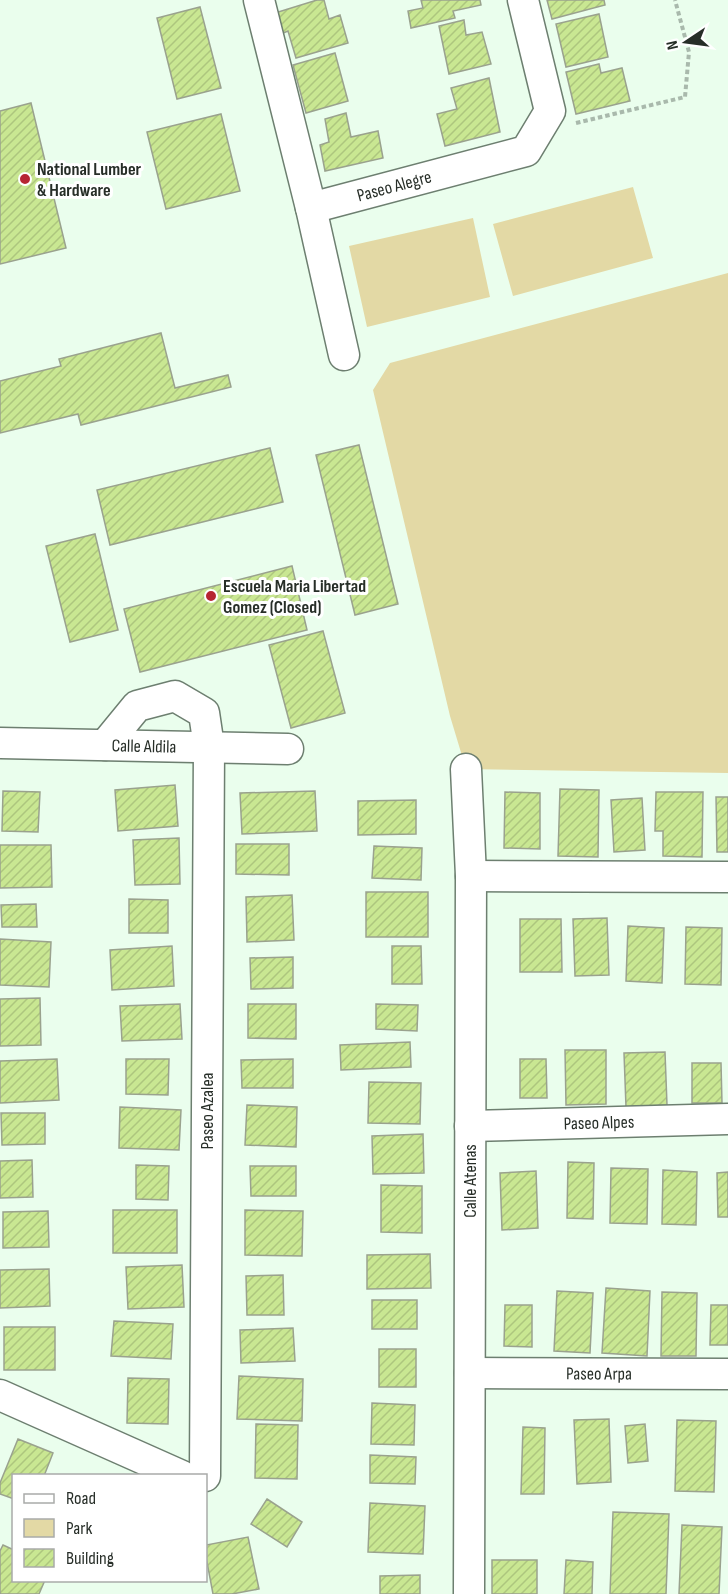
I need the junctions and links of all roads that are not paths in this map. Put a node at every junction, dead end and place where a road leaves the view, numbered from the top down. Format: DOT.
graph roads {
  1 [pos="259,0"];
  2 [pos="523,0"];
  3 [pos="311,207"];
  4 [pos="344,355"];
  5 [pos="0,742"];
  6 [pos="105,745"];
  7 [pos="209,747"];
  8 [pos="288,749"];
  9 [pos="466,769"];
  10 [pos="471,876"];
  11 [pos="728,877"];
  12 [pos="728,1119"];
  13 [pos="470,1126"];
  14 [pos="470,1373"];
  15 [pos="728,1374"];
  16 [pos="0,1395"];
  17 [pos="178,1474"];
  18 [pos="205,1474"];
  19 [pos="469,1594"];
  1 -- 3 [label="street"];
  2 -- 3 [label="street, Paseo Alegre"];
  3 -- 4 [label="street"];
  5 -- 6 [label="street, Calle Aldila"];
  6 -- 7 [label="street, Calle Aldila"];
  6 -- 7 [label="street, Paseo Azalea"];
  7 -- 8 [label="street, Calle Aldila"];
  7 -- 18 [label="street, Paseo Azalea"];
  9 -- 10 [label="street, Calle Atenas"];
  10 -- 11 [label="street"];
  10 -- 13 [label="street, Calle Atenas"];
  12 -- 13 [label="street, Paseo Alpes"];
  13 -- 14 [label="street, Calle Atenas"];
  14 -- 15 [label="street, Paseo Arpa"];
  14 -- 19 [label="street, Calle Atenas"];
  16 -- 17 [label="street"];
}
